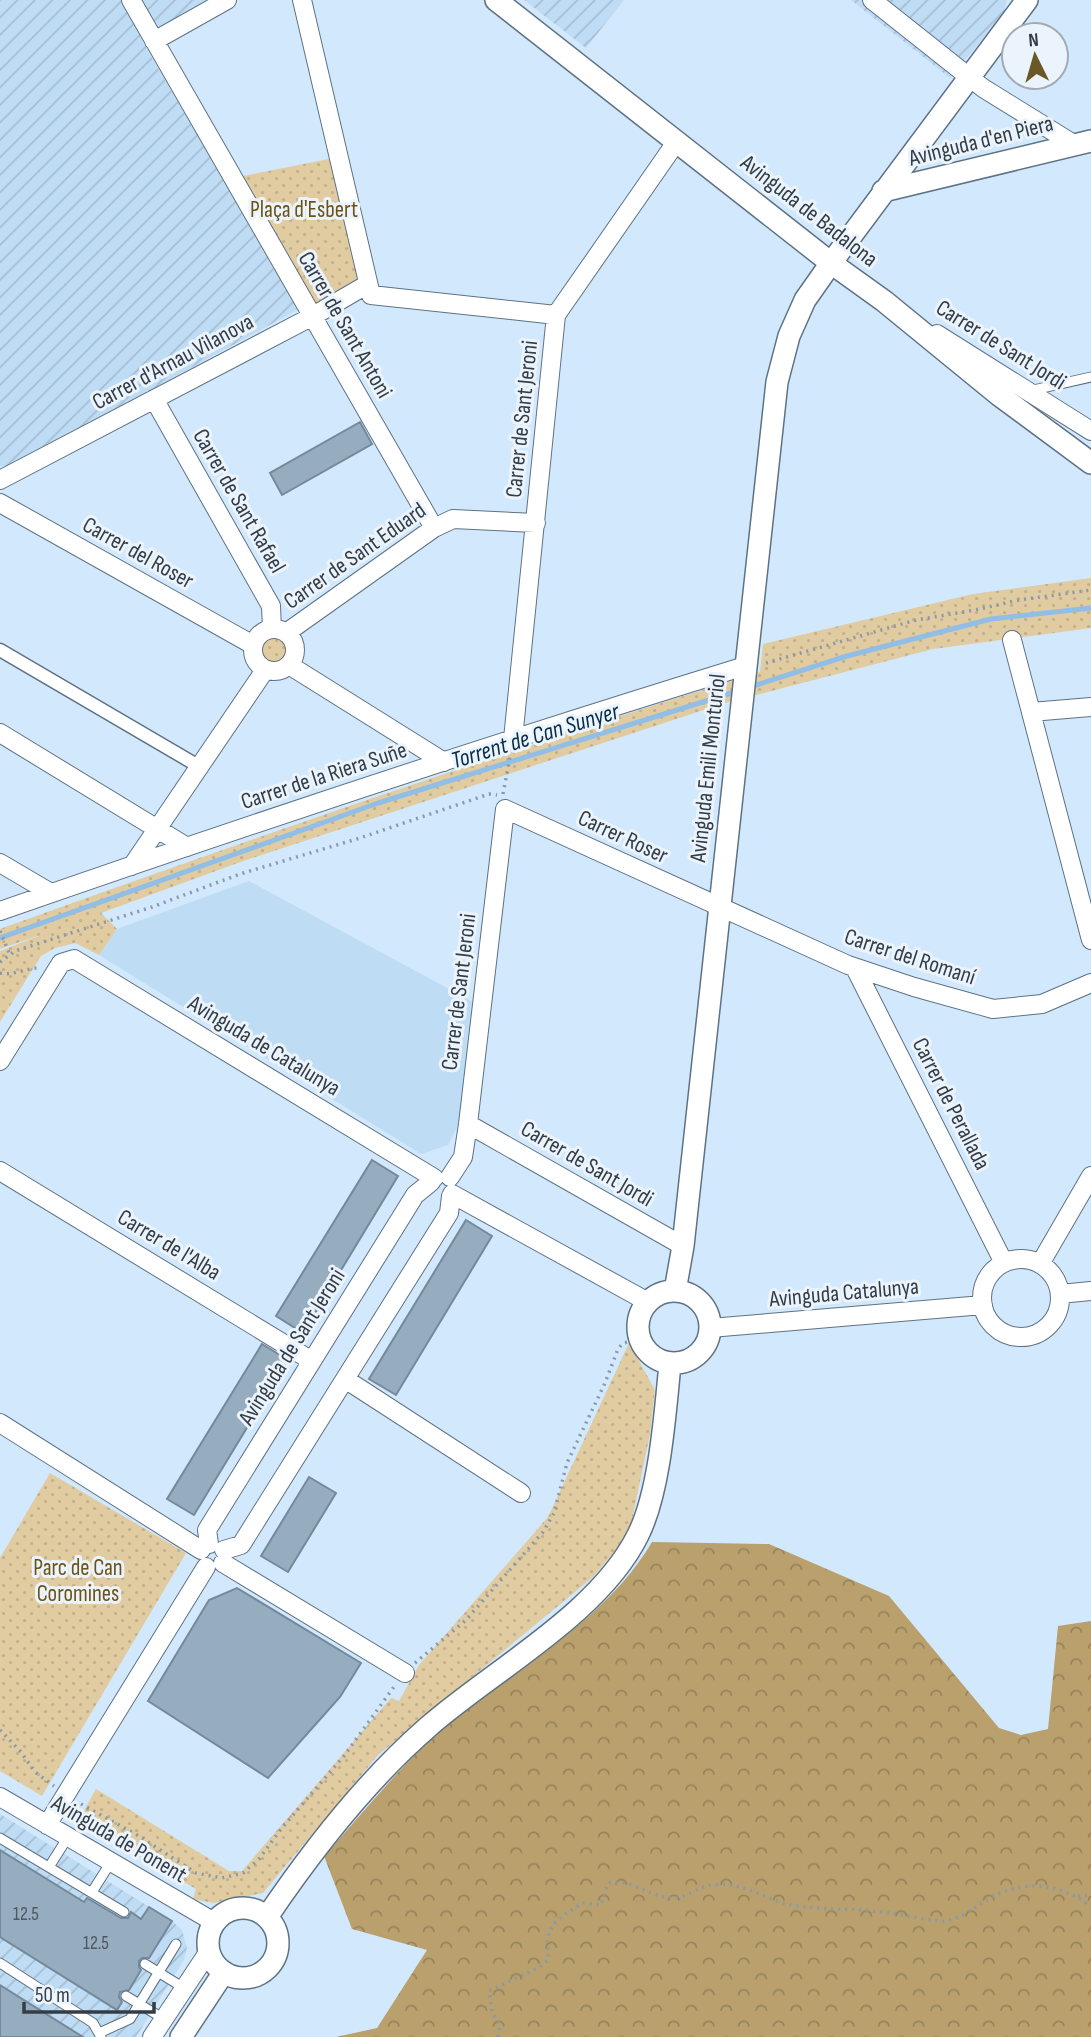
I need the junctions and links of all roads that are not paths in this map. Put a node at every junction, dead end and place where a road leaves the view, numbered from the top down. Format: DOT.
graph roads {
  1 [pos="131,0"];
  2 [pos="227,0"];
  3 [pos="302,0"];
  4 [pos="496,0"];
  5 [pos="872,0"];
  6 [pos="1025,1"];
  7 [pos="154,41"];
  8 [pos="969,77"];
  9 [pos="677,141"];
  10 [pos="1086,146"];
  11 [pos="883,191"];
  12 [pos="831,263"];
  13 [pos="370,290"];
  14 [pos="884,301"];
  15 [pos="556,315"];
  16 [pos="313,317"];
  17 [pos="1091,377"];
  18 [pos="1027,391"];
  19 [pos="153,400"];
  20 [pos="1091,431"];
  21 [pos="1091,463"];
  22 [pos="0,480"];
  23 [pos="0,503"];
  24 [pos="536,523"];
  25 [pos="434,528"];
  26 [pos="279,631"];
  27 [pos="1012,640"];
  28 [pos="253,645"];
  29 [pos="0,650"];
  30 [pos="289,665"];
  31 [pos="265,670"];
  32 [pos="744,670"];
  33 [pos="1091,707"];
  34 [pos="1031,712"];
  35 [pos="0,733"];
  36 [pos="512,743"];
  37 [pos="444,762"];
  38 [pos="200,767"];
  39 [pos="505,809"];
  40 [pos="159,830"];
  41 [pos="187,847"];
  42 [pos="0,863"];
  43 [pos="132,866"];
  44 [pos="51,893"];
  45 [pos="720,908"];
  46 [pos="0,911"];
  47 [pos="1091,940"];
  48 [pos="855,968"];
  49 [pos="1091,983"];
  50 [pos="0,1061"];
  51 [pos="468,1124"];
  52 [pos="0,1171"];
  53 [pos="1091,1175"];
  54 [pos="444,1185"];
  55 [pos="683,1247"];
  56 [pos="1004,1263"];
  57 [pos="1040,1264"];
  58 [pos="675,1291"];
  59 [pos="1091,1291"];
  60 [pos="1060,1294"];
  61 [pos="648,1302"];
  62 [pos="983,1305"];
  63 [pos="710,1328"];
  64 [pos="312,1361"];
  65 [pos="670,1364"];
  66 [pos="345,1379"];
  67 [pos="0,1423"];
  68 [pos="520,1493"];
  69 [pos="213,1555"];
  70 [pos="405,1673"];
  71 [pos="0,1797"];
  72 [pos="47,1825"];
  73 [pos="68,1837"];
  74 [pos="0,1838"];
  75 [pos="111,1862"];
  76 [pos="49,1867"];
  77 [pos="92,1892"];
  78 [pos="124,1912"];
  79 [pos="267,1917"];
  80 [pos="214,1922"];
  81 [pos="176,1944"];
  82 [pos="209,1951"];
  83 [pos="0,1962"];
  84 [pos="145,1964"];
  85 [pos="158,1972"];
  86 [pos="224,1972"];
  87 [pos="184,1988"];
  88 [pos="126,1996"];
  89 [pos="139,2004"];
  90 [pos="164,2019"];
  91 [pos="100,2035"];
  92 [pos="152,2037"];
  93 [pos="180,2037"];
  1 -- 7 [label="street, Carrer de Sant Antoni"];
  2 -- 7 [label="street"];
  3 -- 13 [label="street"];
  4 -- 9 [label="street, Avinguda de Badalona"];
  5 -- 8 [label="street"];
  6 -- 8 [label="street, Avinguda Emili Monturiol"];
  7 -- 16 [label="street, Carrer de Sant Antoni"];
  8 -- 10 [label="street"];
  8 -- 11 [label="street, Avinguda Emili Monturiol"];
  9 -- 12 [label="street, Avinguda de Badalona"];
  9 -- 15 [label="street, Carrer de Sant Jeroni"];
  10 -- 11 [label="street, Avinguda d'en Piera"];
  11 -- 12 [label="street, Avinguda Emili Monturiol"];
  12 -- 14 [label="street, Avinguda de Badalona"];
  12 -- 32 [label="street, Avinguda Emili Monturiol"];
  13 -- 15 [label="street"];
  13 -- 16 [label="street, Carrer d'Arnau Vilanova"];
  14 -- 18 [label="street, Carrer de Sant Jordi"];
  14 -- 21 [label="street, Avinguda de Badalona"];
  15 -- 24 [label="street, Carrer de Sant Jeroni"];
  16 -- 19 [label="street, Carrer d'Arnau Vilanova"];
  16 -- 25 [label="street, Carrer de Sant Antoni"];
  17 -- 18 [label="lane"];
  18 -- 20 [label="street, Carrer de Sant Jordi"];
  19 -- 22 [label="street, Carrer d'Arnau Vilanova"];
  19 -- 26 [label="street, Carrer de Sant Rafael"];
  23 -- 28 [label="street, Carrer del Roser"];
  24 -- 25 [label="street, Carrer de Sant Eduard"];
  24 -- 36 [label="street, Carrer de Sant Jeroni"];
  25 -- 26 [label="street, Carrer de Sant Eduard"];
  26 -- 28 [label="street"];
  26 -- 30 [label="street"];
  27 -- 34 [label="street"];
  28 -- 31 [label="street"];
  29 -- 38 [label="street"];
  30 -- 31 [label="street"];
  30 -- 37 [label="street"];
  31 -- 38 [label="street"];
  32 -- 36 [label="street, Carrer de la Riera Suñe"];
  32 -- 45 [label="street, Avinguda Emili Monturiol"];
  33 -- 34 [label="street"];
  34 -- 47 [label="street"];
  35 -- 40 [label="street"];
  36 -- 37 [label="street, Carrer de la Riera Suñe"];
  37 -- 41 [label="street, Carrer de la Riera Suñe"];
  38 -- 40 [label="street"];
  39 -- 45 [label="street, Carrer Roser"];
  39 -- 51 [label="street, Carrer de Sant Jeroni"];
  40 -- 41 [label="street"];
  40 -- 43 [label="street"];
  41 -- 43 [label="street, Carrer de la Riera Suñe"];
  42 -- 44 [label="street"];
  43 -- 44 [label="street, Carrer de la Riera Suñe"];
  44 -- 46 [label="street, Carrer de la Riera Suñe"];
  45 -- 48 [label="street, Carrer del Romaní"];
  45 -- 55 [label="street, Avinguda Emili Monturiol"];
  48 -- 49 [label="street, Carrer del Romaní"];
  48 -- 56 [label="street, Carrer de Perallada"];
  50 -- 54 [label="street, Avinguda de Catalunya"];
  51 -- 54 [label="street, Carrer de Sant Jeroni"];
  51 -- 55 [label="street, Carrer de Sant Jordi"];
  52 -- 64 [label="street, Carrer de l'Alba"];
  53 -- 57 [label="street"];
  54 -- 61 [label="street, Avinguda de Catalunya"];
  54 -- 64 [label="street, Avinguda de Sant Jeroni"];
  54 -- 66 [label="street, Avinguda de Sant Jeroni"];
  55 -- 58 [label="street, Avinguda Emili Monturiol"];
  56 -- 57 [label="street"];
  56 -- 62 [label="street"];
  57 -- 60 [label="street"];
  58 -- 61 [label="street"];
  58 -- 63 [label="street"];
  59 -- 60 [label="street"];
  60 -- 62 [label="street"];
  61 -- 65 [label="street"];
  62 -- 63 [label="street, Avinguda Catalunya"];
  63 -- 65 [label="street"];
  64 -- 69 [label="street, Avinguda de Sant Jeroni"];
  65 -- 79 [label="street"];
  66 -- 68 [label="street"];
  66 -- 69 [label="street, Avinguda de Sant Jeroni"];
  67 -- 69 [label="street"];
  69 -- 70 [label="street"];
  69 -- 72 [label="street, Avinguda de Sant Jeroni"];
  71 -- 72 [label="street, Avinguda de Ponent"];
  72 -- 73 [label="street, Avinguda de Ponent"];
  73 -- 75 [label="street, Avinguda de Ponent"];
  73 -- 76 [label="lane"];
  74 -- 76 [label="lane"];
  75 -- 77 [label="lane"];
  75 -- 80 [label="street, Avinguda de Ponent"];
  76 -- 77 [label="lane"];
  77 -- 78 [label="lane"];
  79 -- 80 [label="street"];
  79 -- 86 [label="street"];
  80 -- 82 [label="street"];
  81 -- 85 [label="lane"];
  82 -- 86 [label="street"];
  82 -- 87 [label="street"];
  83 -- 91 [label="lane"];
  84 -- 85 [label="lane"];
  85 -- 87 [label="lane"];
  85 -- 89 [label="lane"];
  86 -- 93 [label="street"];
  87 -- 90 [label="street"];
  88 -- 89 [label="lane"];
  89 -- 90 [label="lane"];
  89 -- 91 [label="lane"];
  90 -- 92 [label="street"];
}
